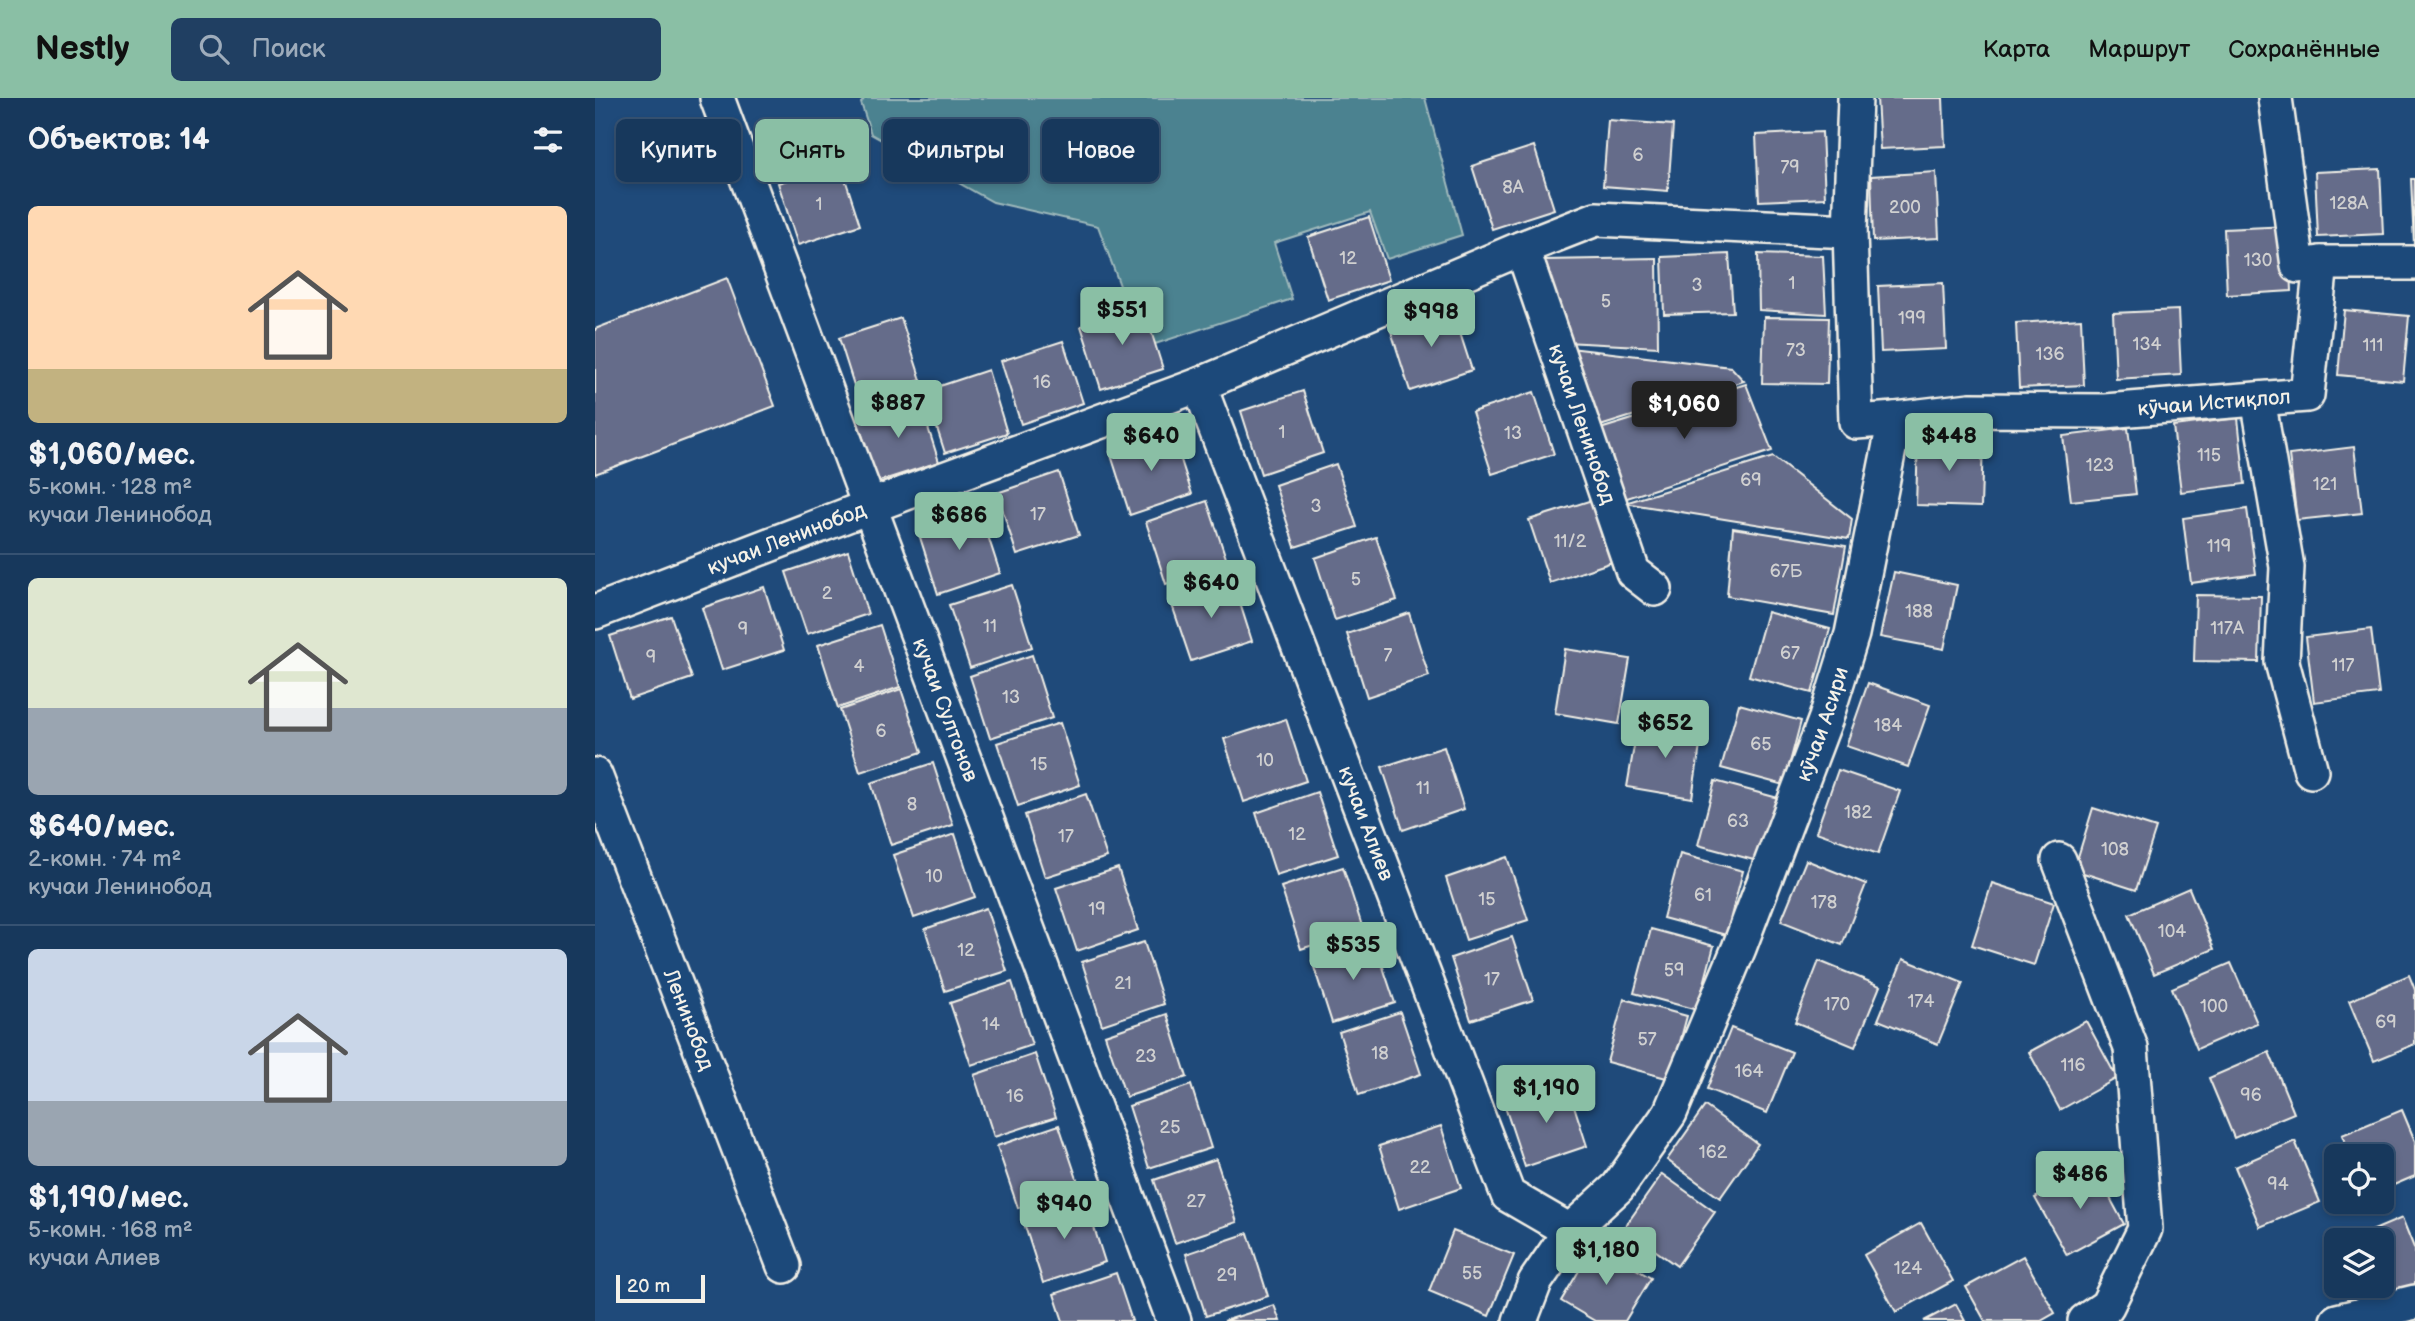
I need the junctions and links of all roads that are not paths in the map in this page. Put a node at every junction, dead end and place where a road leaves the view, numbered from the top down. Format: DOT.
graph roads {
  1 [pos="717,98"];
  2 [pos="1855,98"];
  3 [pos="2275,98"];
  4 [pos="1850,232"];
  5 [pos="1522,248"];
  6 [pos="2321,262"];
  7 [pos="2415,263"];
  8 [pos="1199,385"];
  9 [pos="2258,399"];
  10 [pos="1895,419"];
  11 [pos="868,507"];
  12 [pos="1655,589"];
  13 [pos="595,612"];
  14 [pos="2311,771"];
  15 [pos="595,775"];
  16 [pos="2059,860"];
  17 [pos="1570,1231"];
  18 [pos="784,1266"];
  19 [pos="2415,1302"];
  20 [pos="2096,1314"];
  21 [pos="1174,1321"];
  22 [pos="1520,1321"];
  23 [pos="2337,1321"];
  1 -- 11 [label="street, кучаи Султонов"];
  2 -- 4 [label="street"];
  3 -- 6 [label="street"];
  4 -- 5 [label="street, кучаи Ленинобод"];
  4 -- 10 [label="street"];
  5 -- 8 [label="street, кучаи Ленинобод"];
  5 -- 12 [label="street, кучаи Ленинобод"];
  6 -- 7 [label="street"];
  6 -- 9 [label="street, кӯчаи Истиқлол"];
  8 -- 11 [label="street, кучаи Ленинобод"];
  8 -- 17 [label="street, кучаи Алиев"];
  9 -- 10 [label="street, кӯчаи Истиқлол"];
  9 -- 14 [label="street"];
  10 -- 17 [label="street, кӯчаи Асири"];
  11 -- 13 [label="street, кучаи Ленинобод"];
  11 -- 21 [label="street, кучаи Султонов"];
  15 -- 18 [label="street, Ленинобод"];
  16 -- 20 [label="street"];
  17 -- 22 [label="street, кӯчаи Асири"];
  19 -- 23 [label="street"];
}
